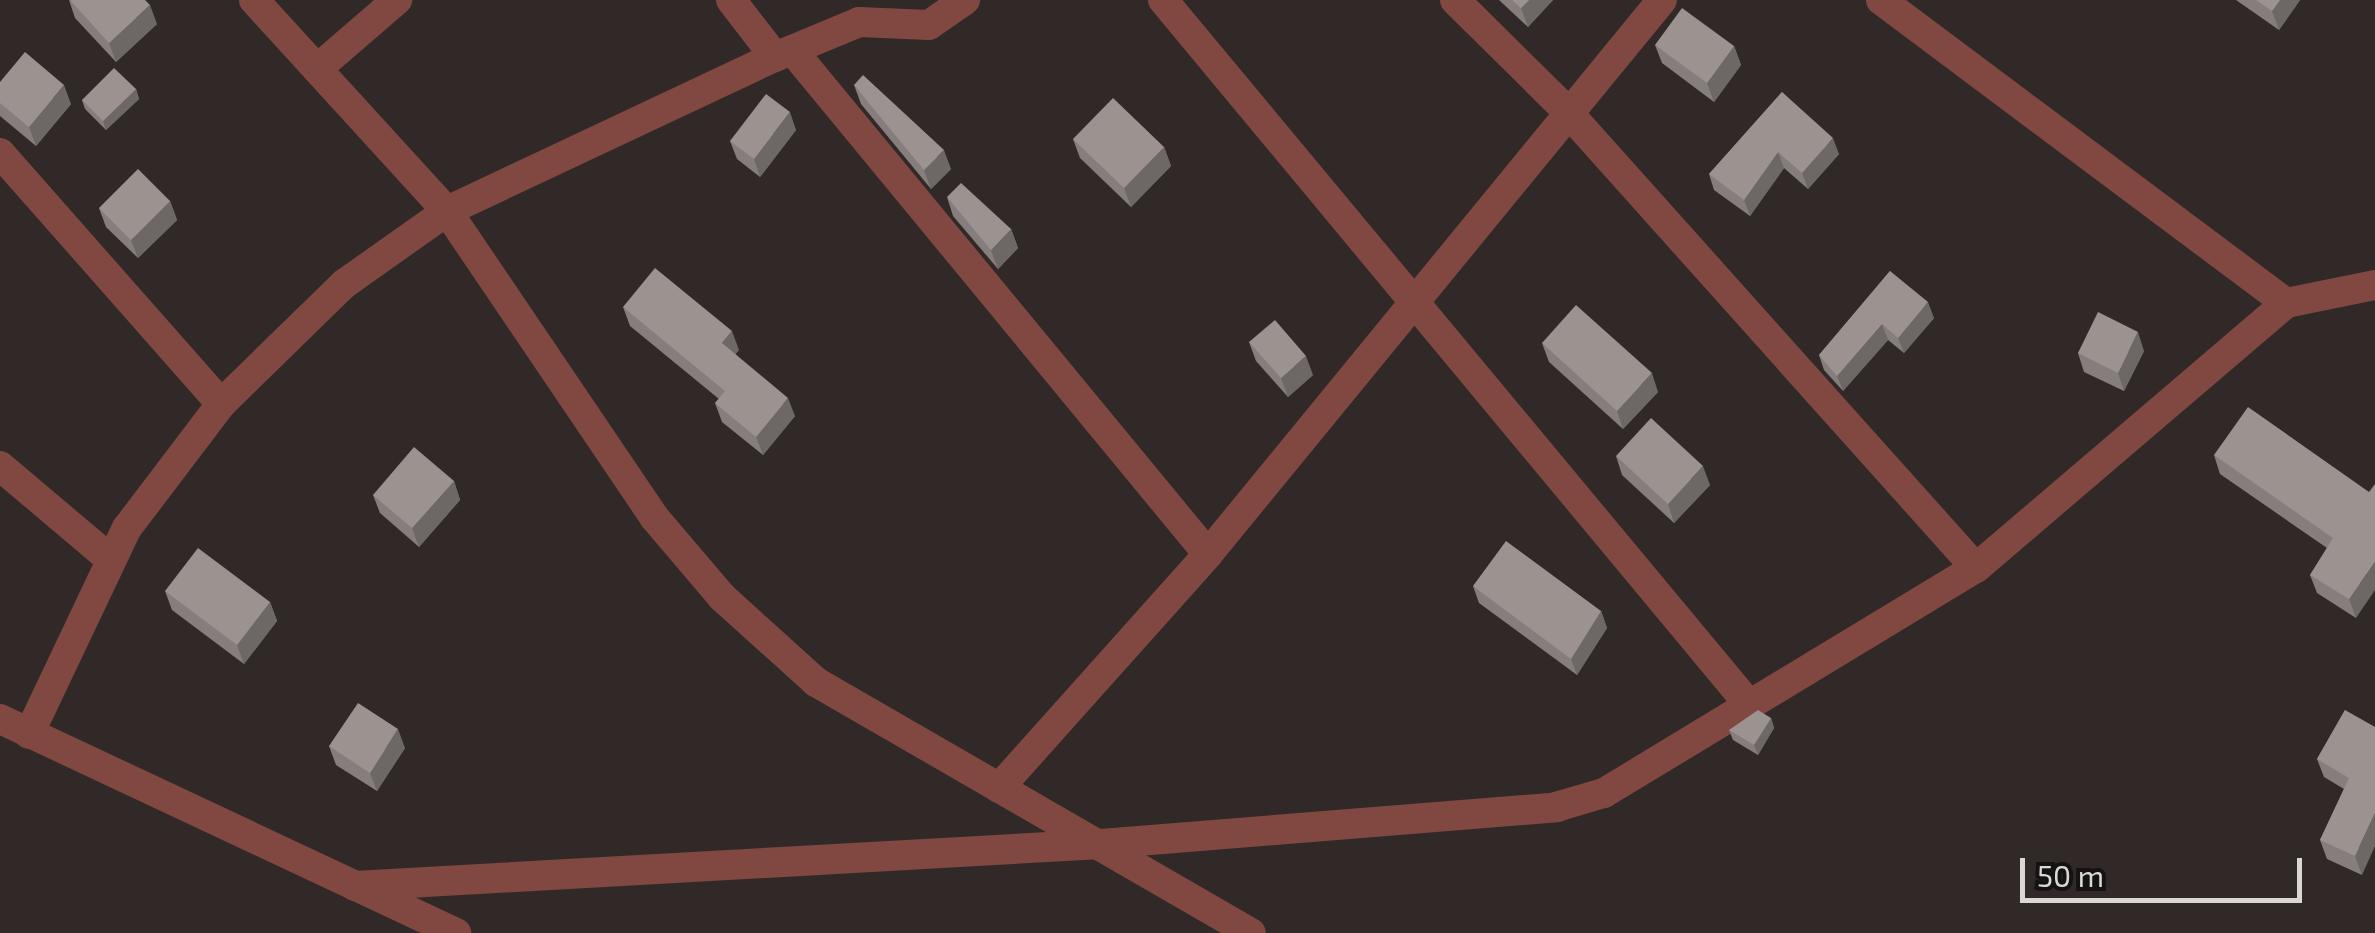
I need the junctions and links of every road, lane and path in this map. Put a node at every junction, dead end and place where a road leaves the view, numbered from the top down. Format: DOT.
graph roads {
  1 [pos="254,0"];
  2 [pos="397,0"];
  3 [pos="731,0"];
  4 [pos="908,0"];
  5 [pos="964,0"];
  6 [pos="1163,0"];
  7 [pos="1455,0"];
  8 [pos="1662,0"];
  9 [pos="1881,0"];
  10 [pos="929,25"];
  11 [pos="784,54"];
  12 [pos="317,69"];
  13 [pos="1565,109"];
  14 [pos="0,153"];
  15 [pos="447,211"];
  16 [pos="2375,285"];
  17 [pos="1412,294"];
  18 [pos="2286,303"];
  19 [pos="221,404"];
  20 [pos="0,466"];
  21 [pos="1208,554"];
  22 [pos="109,558"];
  23 [pos="1976,568"];
  24 [pos="1746,701"];
  25 [pos="0,718"];
  26 [pos="30,734"];
  27 [pos="999,788"];
  28 [pos="1102,844"];
  29 [pos="355,886"];
  30 [pos="456,933"];
  31 [pos="1252,933"];
  1 -- 12 [label="street"];
  2 -- 12 [label="street"];
  3 -- 11 [label="street"];
  4 -- 10 [label="street"];
  5 -- 10 [label="street"];
  6 -- 17 [label="street"];
  7 -- 13 [label="street"];
  8 -- 13 [label="street"];
  9 -- 18 [label="street"];
  10 -- 11 [label="street"];
  11 -- 15 [label="street"];
  11 -- 21 [label="street"];
  12 -- 15 [label="street"];
  13 -- 17 [label="street"];
  13 -- 23 [label="street"];
  14 -- 19 [label="street"];
  15 -- 19 [label="street"];
  15 -- 27 [label="street"];
  16 -- 18 [label="street"];
  17 -- 21 [label="street"];
  17 -- 24 [label="street"];
  18 -- 23 [label="street"];
  19 -- 22 [label="street"];
  20 -- 22 [label="street"];
  21 -- 27 [label="street"];
  22 -- 26 [label="street"];
  23 -- 24 [label="street"];
  24 -- 28 [label="street"];
  25 -- 26 [label="street"];
  26 -- 29 [label="street"];
  27 -- 28 [label="street"];
  28 -- 29 [label="street"];
  28 -- 31 [label="street"];
  29 -- 30 [label="street"];
}
